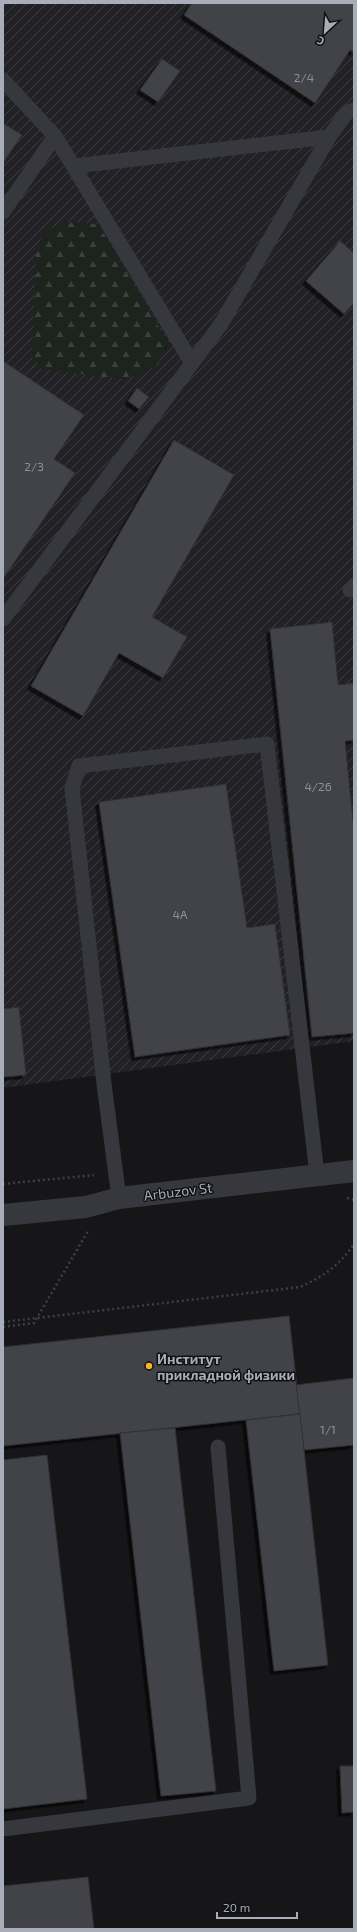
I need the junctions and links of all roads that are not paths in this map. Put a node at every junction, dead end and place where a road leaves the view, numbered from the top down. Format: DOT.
graph roads {
  1 [pos="3,80"];
  2 [pos="354,110"];
  3 [pos="55,136"];
  4 [pos="329,137"];
  5 [pos="74,166"];
  6 [pos="3,212"];
  7 [pos="192,363"];
  8 [pos="3,619"];
  9 [pos="354,1171"];
  10 [pos="317,1175"];
  11 [pos="119,1198"];
  12 [pos="3,1215"];
  13 [pos="218,1447"];
  14 [pos="3,1829"];
  1 -- 3 [label="lane"];
  2 -- 4 [label="lane"];
  3 -- 5 [label="lane"];
  3 -- 6 [label="lane"];
  4 -- 5 [label="lane"];
  4 -- 7 [label="lane"];
  5 -- 7 [label="lane"];
  7 -- 8 [label="lane"];
  9 -- 10 [label="street, Arbuzov St"];
  10 -- 11 [label="street, Arbuzov St"];
  10 -- 11 [label="lane"];
  11 -- 12 [label="street, Arbuzov St"];
  13 -- 14 [label="lane"];
}
